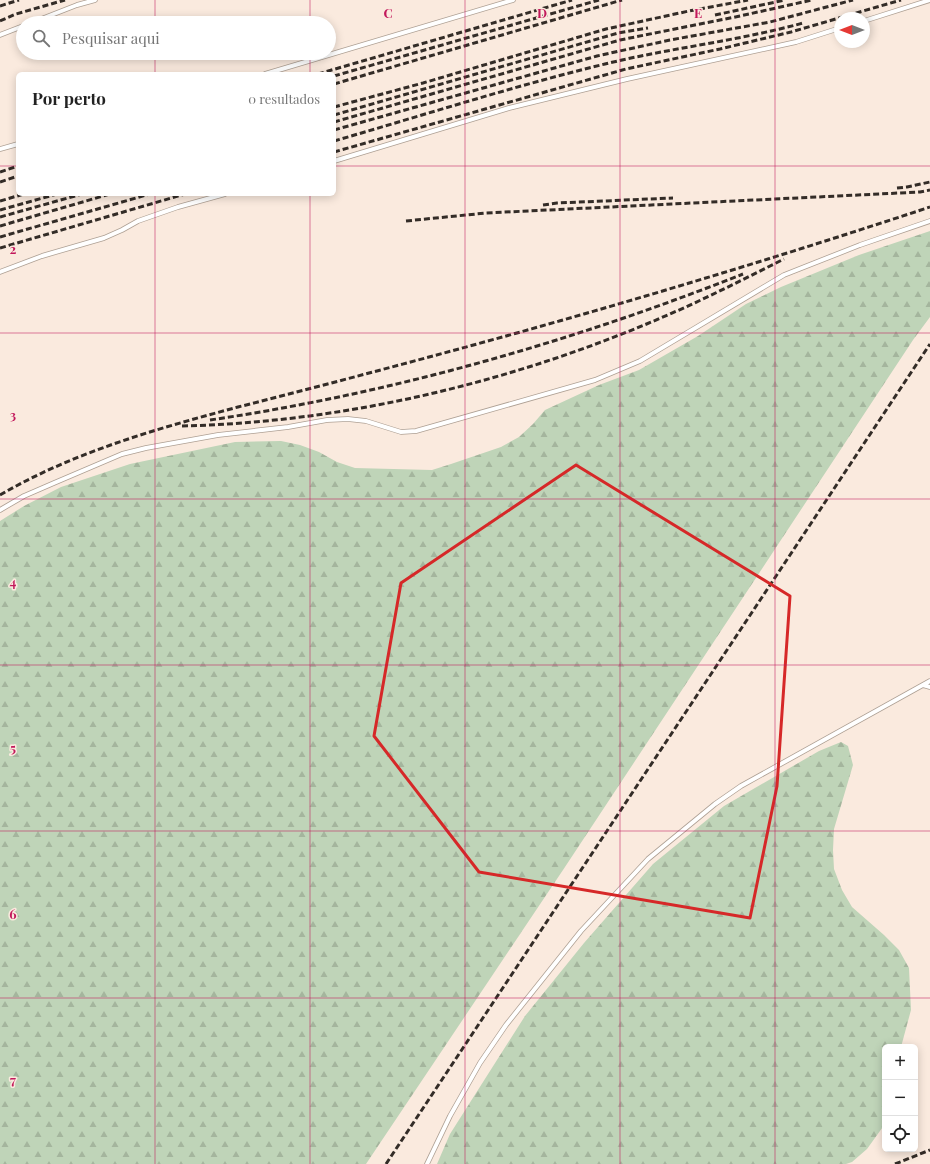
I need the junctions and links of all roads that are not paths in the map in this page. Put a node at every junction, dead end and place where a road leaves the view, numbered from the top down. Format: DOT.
graph roads {
  1 [pos="95,0"];
  2 [pos="513,0"];
  3 [pos="930,0"];
  4 [pos="49,16"];
  5 [pos="870,19"];
  6 [pos="16,29"];
  7 [pos="834,30"];
  8 [pos="0,35"];
  9 [pos="336,53"];
  10 [pos="311,60"];
  11 [pos="271,72"];
  12 [pos="16,145"];
  13 [pos="0,149"];
  14 [pos="336,160"];
  15 [pos="218,196"];
  16 [pos="930,221"];
  17 [pos="0,272"];
  18 [pos="0,510"];
  19 [pos="930,681"];
  20 [pos="923,685"];
  21 [pos="930,688"];
  22 [pos="427,1164"];
  1 -- 4 [label="lane"];
  2 -- 9 [label="lane"];
  3 -- 5 [label="lane"];
  6 -- 8 [label="lane"];
  7 -- 14 [label="lane"];
  10 -- 11 [label="lane"];
  12 -- 13 [label="lane"];
  15 -- 17 [label="lane"];
  16 -- 18 [label="lane"];
  19 -- 20 [label="lane"];
  20 -- 21 [label="lane"];
  20 -- 22 [label="lane"];
}
